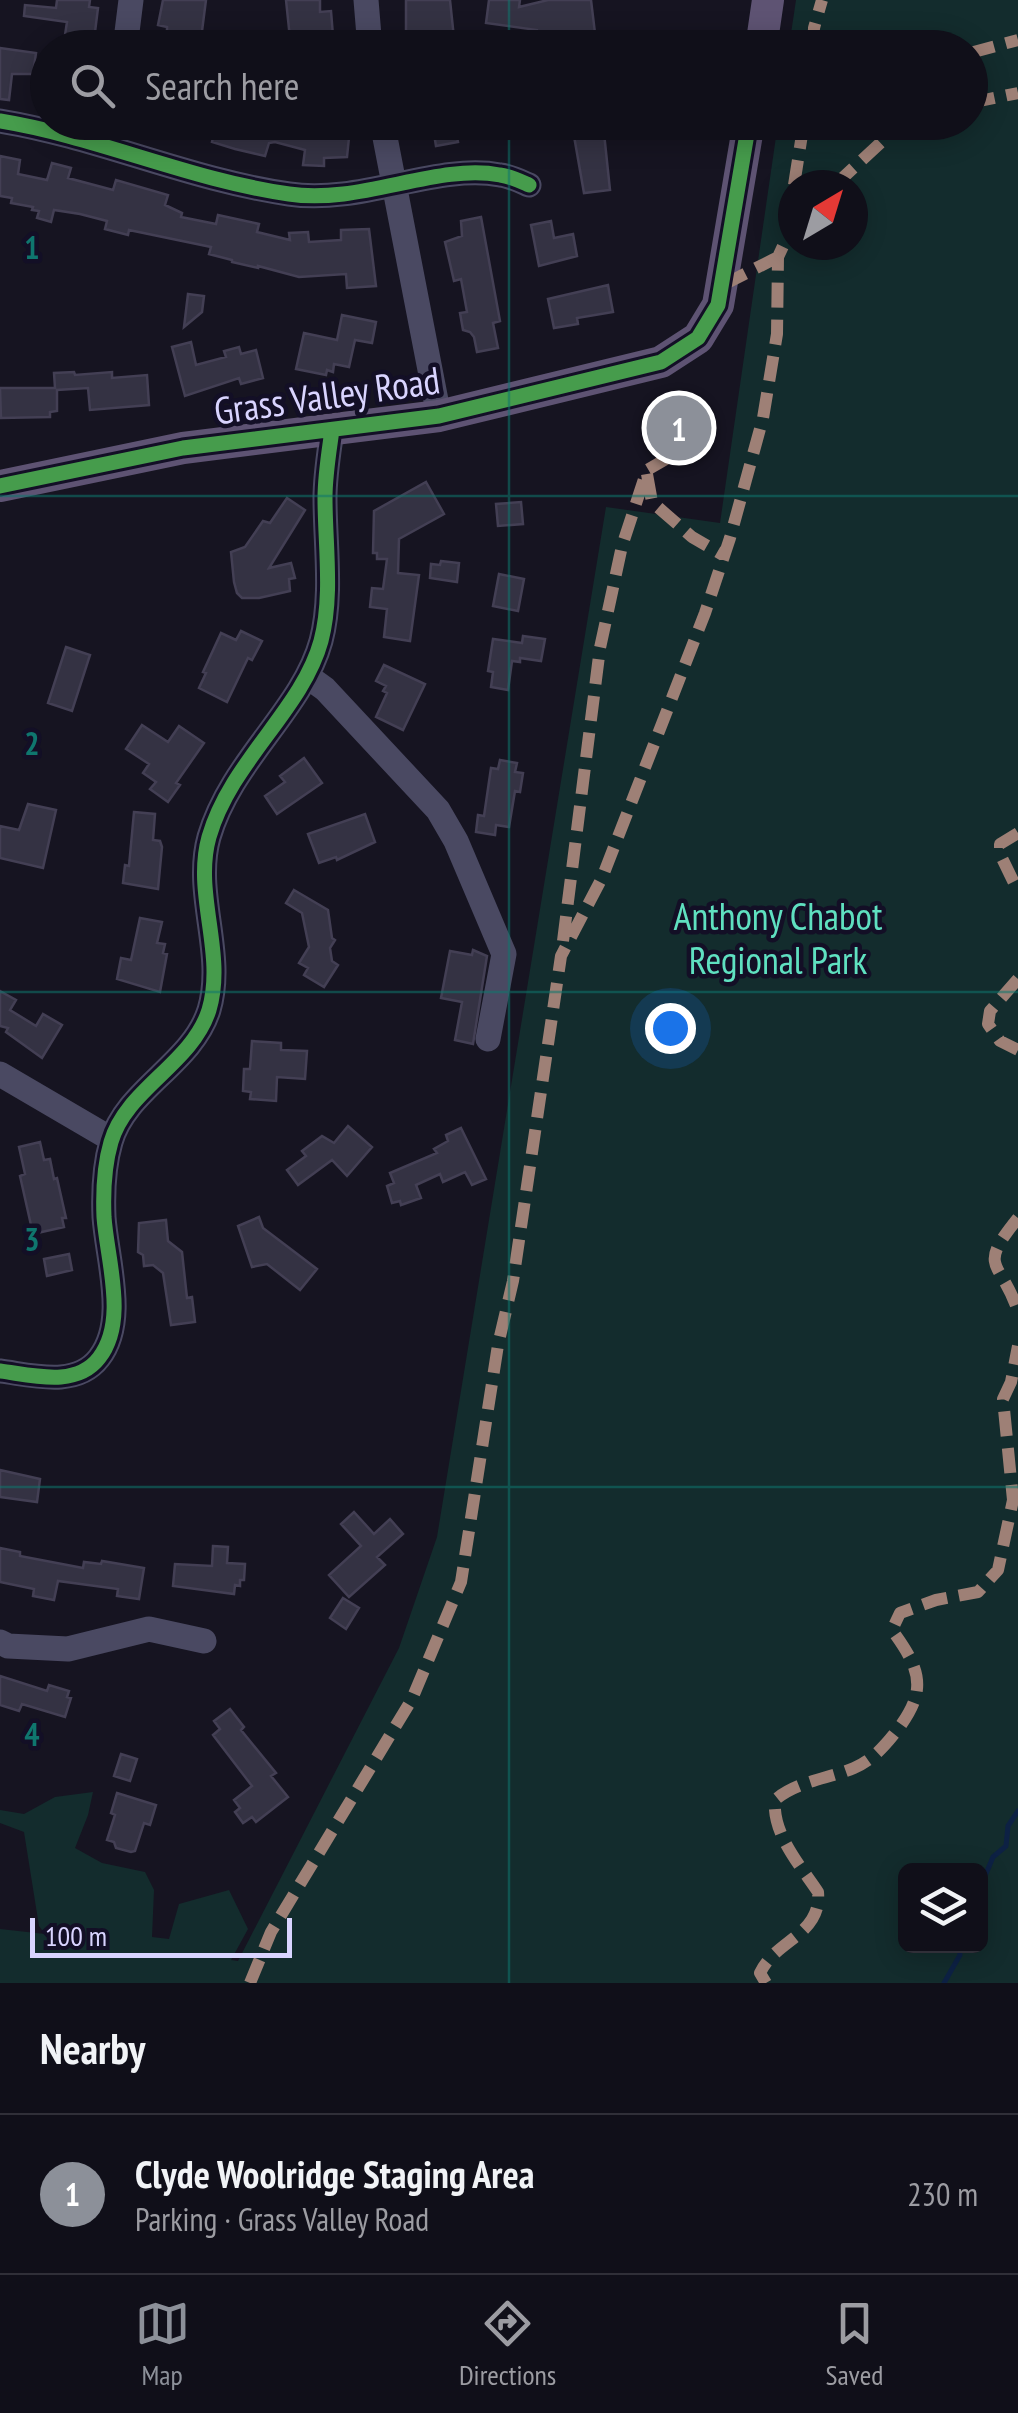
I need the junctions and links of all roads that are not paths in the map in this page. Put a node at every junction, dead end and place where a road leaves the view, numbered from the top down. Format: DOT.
graph roads {
  1 [pos="132,0"];
  2 [pos="366,0"];
  3 [pos="768,0"];
  4 [pos="128,30"];
  5 [pos="368,30"];
  6 [pos="764,30"];
  7 [pos="0,121"];
  8 [pos="30,125"];
  9 [pos="123,140"];
  10 [pos="386,140"];
  11 [pos="746,140"];
  12 [pos="529,185"];
  13 [pos="397,186"];
  14 [pos="439,416"];
  15 [pos="332,430"];
  16 [pos="0,486"];
  17 [pos="306,676"];
  18 [pos="488,1039"];
  19 [pos="0,1074"];
  20 [pos="111,1139"];
  21 [pos="0,1370"];
  22 [pos="204,1641"];
  23 [pos="0,1642"];
  1 -- 4 [label="street"];
  2 -- 5 [label="street"];
  3 -- 6 [label="main road"];
  7 -- 8 [label="street"];
  9 -- 13 [label="street"];
  10 -- 13 [label="street"];
  11 -- 14 [label="main road, Grass Valley Road"];
  12 -- 13 [label="street"];
  13 -- 14 [label="street"];
  14 -- 15 [label="main road, Grass Valley Road"];
  15 -- 16 [label="main road, Grass Valley Road"];
  15 -- 17 [label="street"];
  17 -- 18 [label="street"];
  17 -- 20 [label="street"];
  19 -- 20 [label="street"];
  20 -- 21 [label="street"];
  22 -- 23 [label="street"];
}
